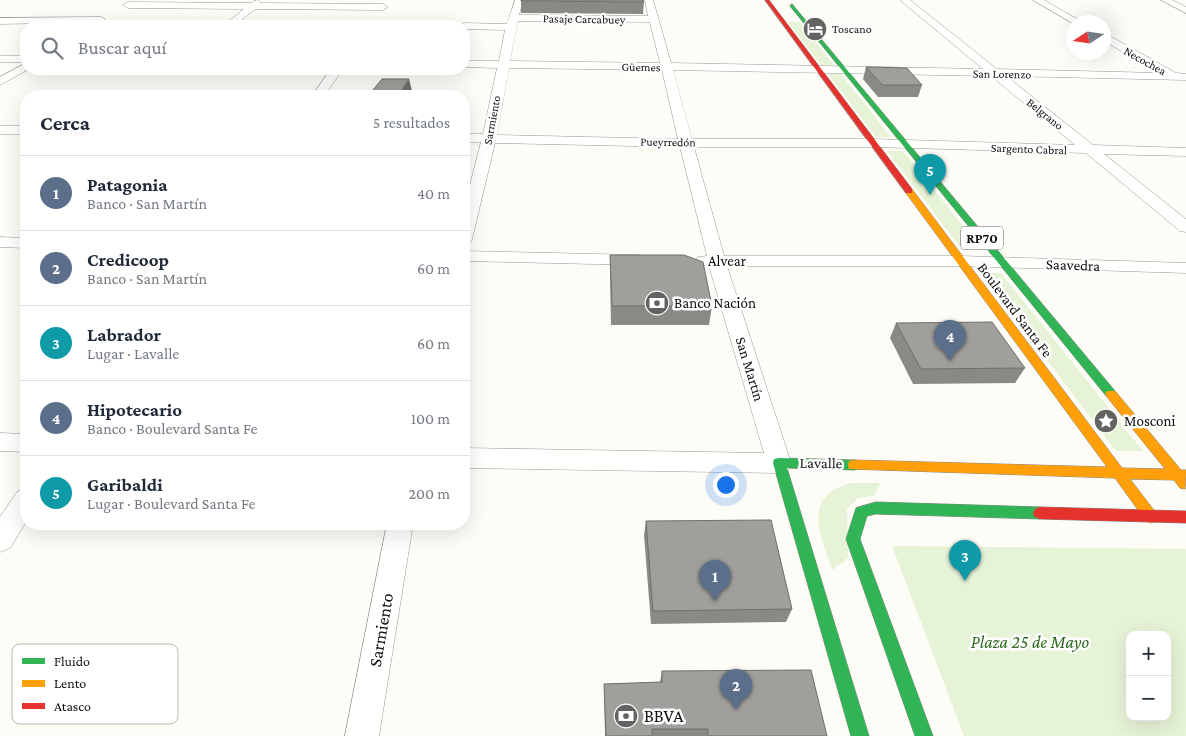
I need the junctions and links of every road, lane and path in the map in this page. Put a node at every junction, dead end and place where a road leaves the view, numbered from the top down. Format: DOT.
graph roads {
  1 [pos="136,0"];
  2 [pos="519,0"];
  3 [pos="649,0"];
  4 [pos="766,0"];
  5 [pos="788,0"];
  6 [pos="904,0"];
  7 [pos="1037,0"];
  8 [pos="1164,0"];
  9 [pos="257,3"];
  10 [pos="386,4"];
  11 [pos="1186,10"];
  12 [pos="1066,16"];
  13 [pos="781,19"];
  14 [pos="20,20"];
  15 [pos="35,20"];
  16 [pos="102,20"];
  17 [pos="236,20"];
  18 [pos="374,20"];
  19 [pos="654,20"];
  20 [pos="804,20"];
  21 [pos="0,21"];
  22 [pos="512,22"];
  23 [pos="470,26"];
  24 [pos="1111,42"];
  25 [pos="0,59"];
  26 [pos="20,59"];
  27 [pos="470,64"];
  28 [pos="503,65"];
  29 [pos="668,67"];
  30 [pos="818,69"];
  31 [pos="845,69"];
  32 [pos="20,70"];
  33 [pos="996,74"];
  34 [pos="333,75"];
  35 [pos="1180,77"];
  36 [pos="0,82"];
  37 [pos="1186,84"];
  38 [pos="322,90"];
  39 [pos="0,130"];
  40 [pos="20,130"];
  41 [pos="470,138"];
  42 [pos="489,139"];
  43 [pos="687,142"];
  44 [pos="873,143"];
  45 [pos="905,144"];
  46 [pos="1090,151"];
  47 [pos="1186,152"];
  48 [pos="470,215"];
  49 [pos="1186,227"];
  50 [pos="0,242"];
  51 [pos="20,242"];
  52 [pos="470,256"];
  53 [pos="658,260"];
  54 [pos="688,261"];
  55 [pos="960,261"];
  56 [pos="717,262"];
  57 [pos="1002,263"];
  58 [pos="1186,268"];
  59 [pos="0,442"];
  60 [pos="20,443"];
  61 [pos="470,458"];
  62 [pos="779,463"];
  63 [pos="1118,472"];
  64 [pos="1182,475"];
  65 [pos="1186,485"];
  66 [pos="20,509"];
  67 [pos="1151,517"];
  68 [pos="1186,517"];
  69 [pos="399,530"];
  70 [pos="0,540"];
  71 [pos="362,736"];
  72 [pos="860,736"];
  73 [pos="924,736"];
  1 -- 9 [label="street"];
  2 -- 22 [label="street, Sarmiento"];
  3 -- 19 [label="street, San Martín"];
  4 -- 13 [label="main road, Boulevard Santa Fe / RP70"];
  5 -- 20 [label="main road, Boulevard Santa Fe / RP70"];
  6 -- 33 [label="street, Belgrano"];
  7 -- 12 [label="street"];
  8 -- 11 [label="street"];
  9 -- 10 [label="street"];
  9 -- 17 [label="street"];
  10 -- 18 [label="street"];
  13 -- 20 [label="main road"];
  13 -- 30 [label="main road, Boulevard Santa Fe / RP70"];
  14 -- 21 [label="street"];
  15 -- 16 [label="street"];
  19 -- 22 [label="street, Pasaje Carcabuey"];
  19 -- 29 [label="street, San Martín"];
  20 -- 31 [label="main road, Boulevard Santa Fe / RP70"];
  22 -- 23 [label="street, Pasaje Carcabuey"];
  22 -- 28 [label="street, Sarmiento"];
  24 -- 35 [label="street, Necochea"];
  25 -- 26 [label="street"];
  27 -- 28 [label="street, Güemes"];
  28 -- 29 [label="street, Güemes"];
  28 -- 42 [label="street, Sarmiento"];
  29 -- 30 [label="street, Güemes"];
  29 -- 43 [label="street, San Martín"];
  30 -- 31 [label="street, San Lorenzo"];
  30 -- 44 [label="main road, Boulevard Santa Fe / RP70"];
  31 -- 33 [label="street, San Lorenzo"];
  31 -- 45 [label="main road, Boulevard Santa Fe / RP70"];
  32 -- 36 [label="street"];
  33 -- 35 [label="street, San Lorenzo"];
  33 -- 46 [label="street, Belgrano"];
  34 -- 38 [label="street"];
  35 -- 37 [label="street, Necochea"];
  39 -- 40 [label="street"];
  41 -- 42 [label="street, Pueyrredón"];
  42 -- 43 [label="street, Pueyrredón"];
  42 -- 48 [label="street, Sarmiento"];
  43 -- 44 [label="street, Pueyrredón"];
  43 -- 56 [label="street, San Martín"];
  44 -- 45 [label="street, Sargento Cabral"];
  44 -- 55 [label="main road, Boulevard Santa Fe / RP70"];
  45 -- 46 [label="street, Sargento Cabral"];
  45 -- 57 [label="main road, Boulevard Santa Fe / RP70"];
  46 -- 47 [label="street, Sargento Cabral"];
  46 -- 49 [label="street, Belgrano"];
  50 -- 51 [label="street"];
  52 -- 53 [label="street"];
  54 -- 56 [label="street, Alvear"];
  55 -- 56 [label="street, Alvear"];
  55 -- 57 [label="street, Saavedra"];
  55 -- 63 [label="main road, Boulevard Santa Fe / RP70"];
  56 -- 62 [label="street, San Martín"];
  57 -- 58 [label="street, Saavedra"];
  57 -- 64 [label="main road, Boulevard Santa Fe / RP70"];
  59 -- 60 [label="street"];
  61 -- 62 [label="street, Lavalle"];
  62 -- 63 [label="main road, Lavalle"];
  62 -- 72 [label="main road, San Martín"];
  63 -- 64 [label="main road, Lavalle"];
  63 -- 67 [label="main road, Boulevard Santa Fe"];
  64 -- 65 [label="main road, Boulevard Santa Fe"];
  66 -- 70 [label="street"];
  67 -- 68 [label="main road"];
  67 -- 73 [label="main road"];
  69 -- 71 [label="street, Sarmiento"];
}
